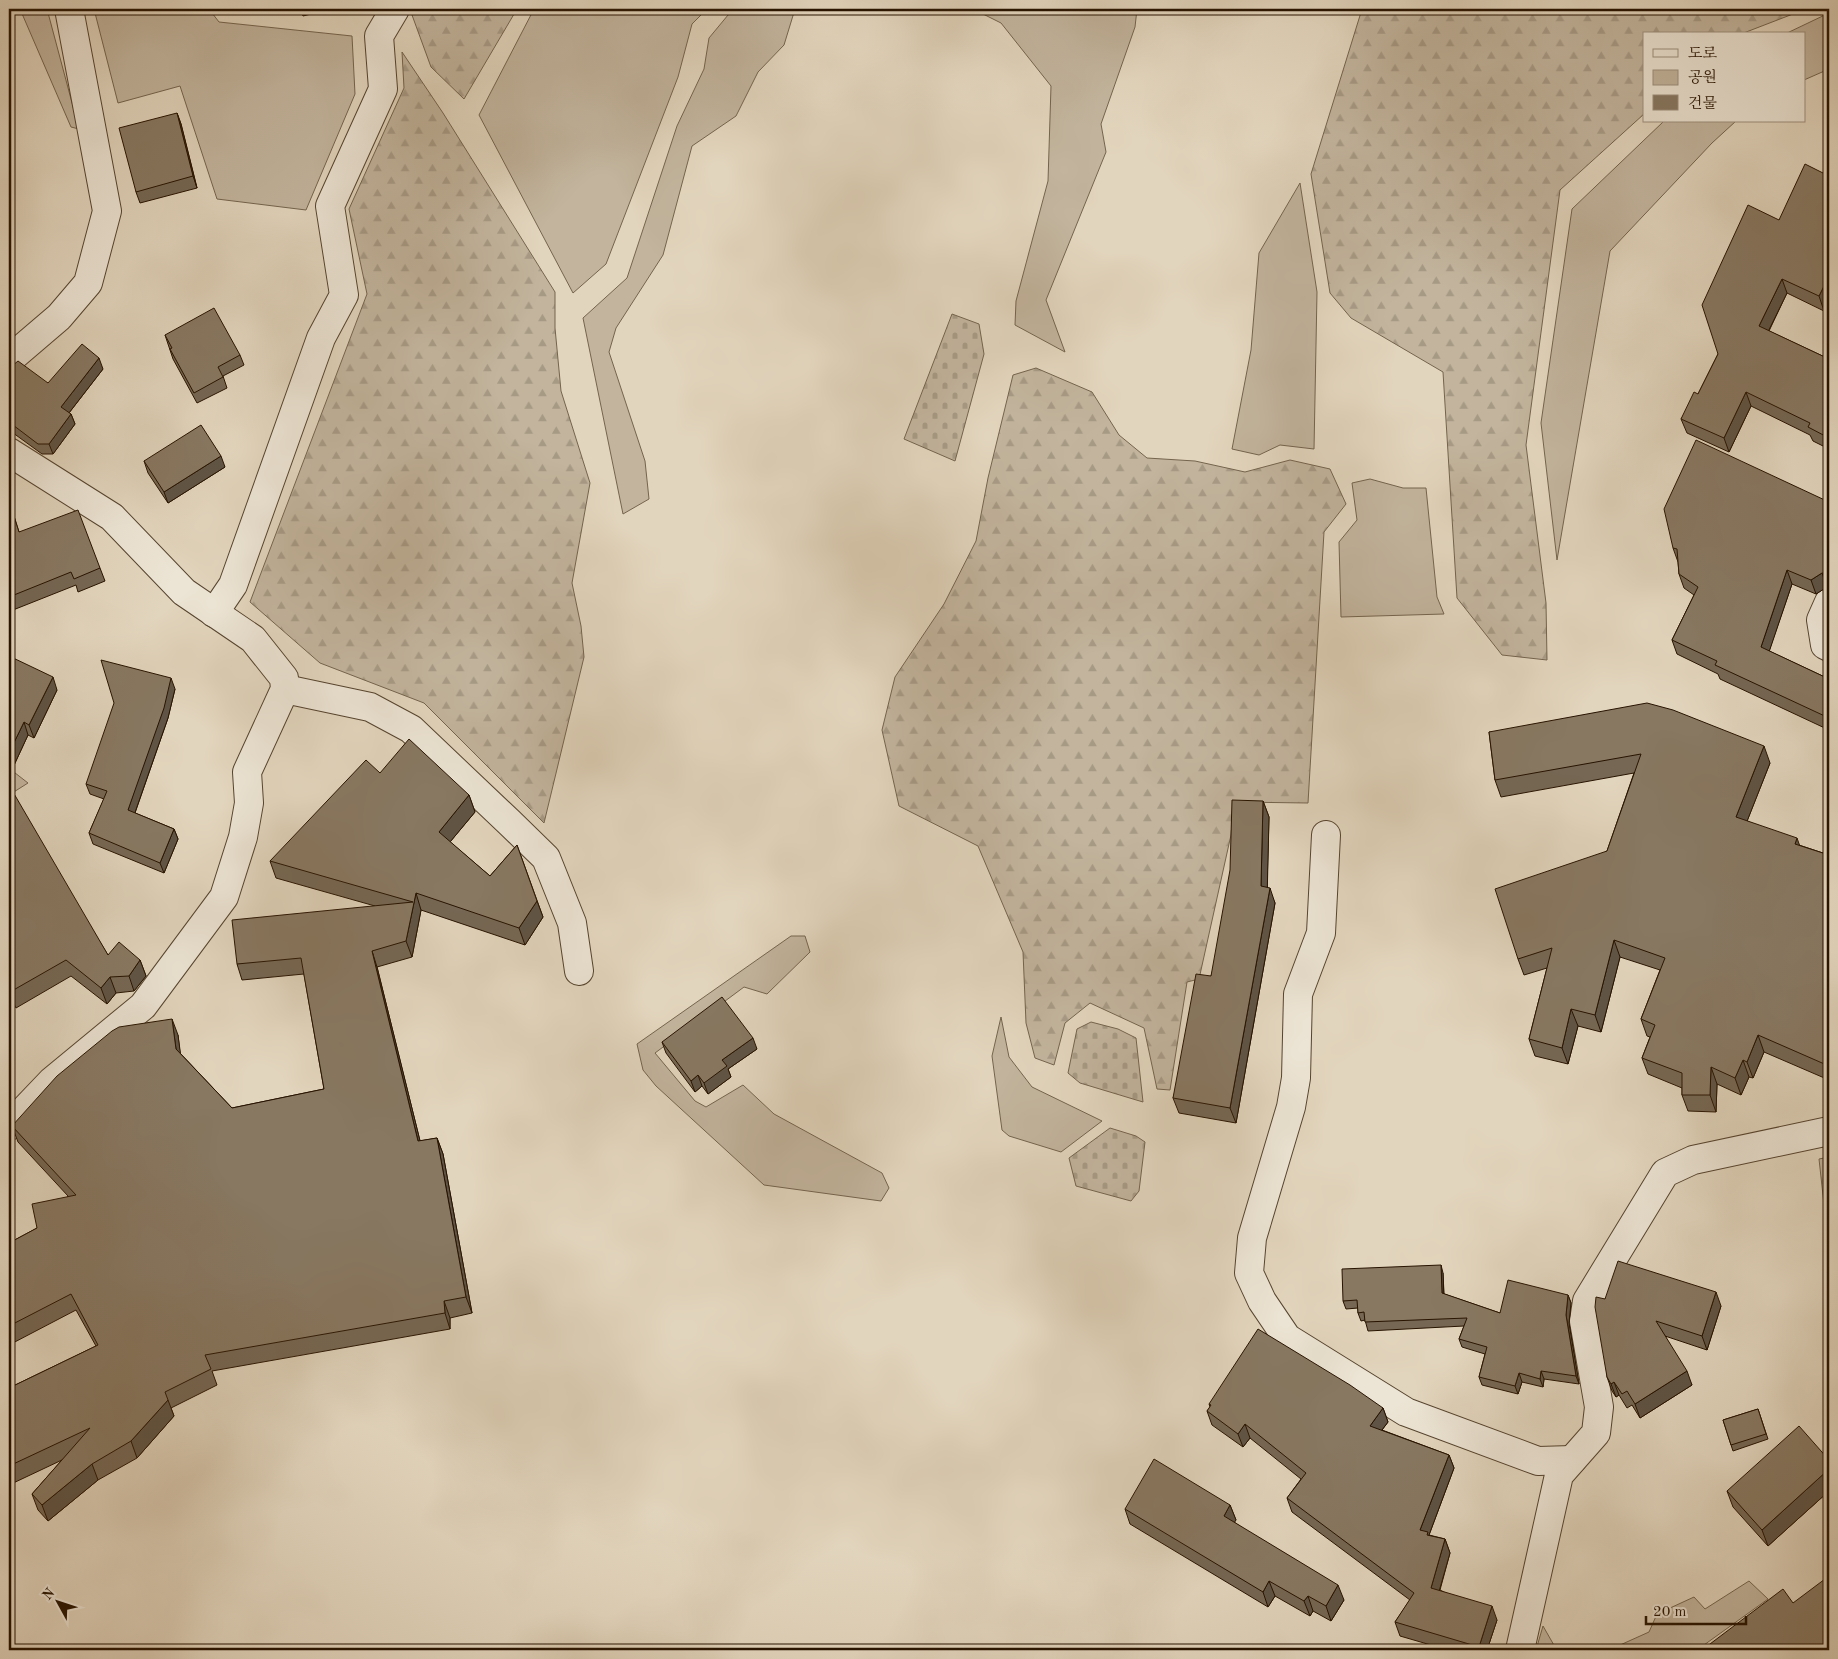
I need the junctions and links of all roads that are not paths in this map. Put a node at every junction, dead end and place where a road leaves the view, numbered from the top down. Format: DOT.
graph roads {
  1 [pos="70,9"];
  2 [pos="387,14"];
  3 [pos="9,363"];
  4 [pos="9,452"];
  5 [pos="1829,602"];
  6 [pos="214,613"];
  7 [pos="1829,647"];
  8 [pos="285,689"];
  9 [pos="1326,835"];
  10 [pos="579,971"];
  11 [pos="9,1126"];
  12 [pos="1829,1131"];
  13 [pos="1572,1460"];
  14 [pos="1520,1650"];
  1 -- 3 [label="street"];
  2 -- 6 [label="street"];
  4 -- 6 [label="street"];
  5 -- 7 [label="street"];
  6 -- 8 [label="street"];
  8 -- 10 [label="street"];
  8 -- 11 [label="street"];
  9 -- 13 [label="street"];
  12 -- 13 [label="street"];
  13 -- 14 [label="street"];
}
